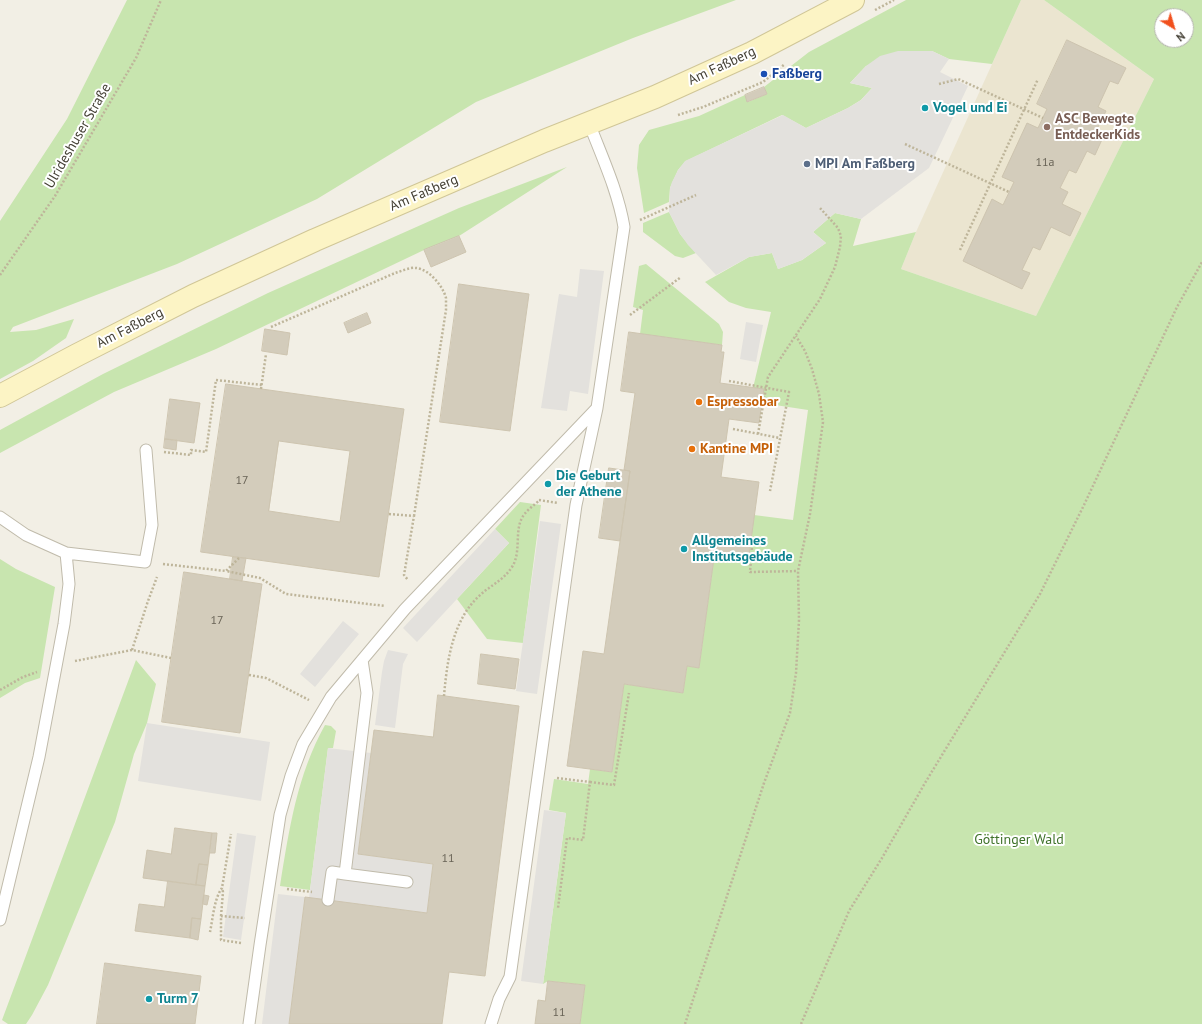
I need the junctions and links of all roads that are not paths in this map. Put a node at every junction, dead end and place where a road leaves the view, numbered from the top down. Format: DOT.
graph roads {
  1 [pos="853,0"];
  2 [pos="589,123"];
  3 [pos="0,396"];
  4 [pos="597,408"];
  5 [pos="146,450"];
  6 [pos="0,517"];
  7 [pos="66,553"];
  8 [pos="362,660"];
  9 [pos="345,874"];
  10 [pos="408,882"];
  11 [pos="328,900"];
  12 [pos="0,920"];
  13 [pos="249,1024"];
  14 [pos="491,1024"];
  1 -- 2 [label="street, Am Faßberg"];
  2 -- 3 [label="street, Am Faßberg"];
  2 -- 4 [label="lane"];
  4 -- 8 [label="lane"];
  4 -- 14 [label="lane"];
  5 -- 7 [label="lane"];
  6 -- 7 [label="lane"];
  7 -- 12 [label="lane"];
  8 -- 9 [label="lane"];
  8 -- 13 [label="lane"];
  9 -- 10 [label="lane"];
  9 -- 11 [label="lane"];
}
